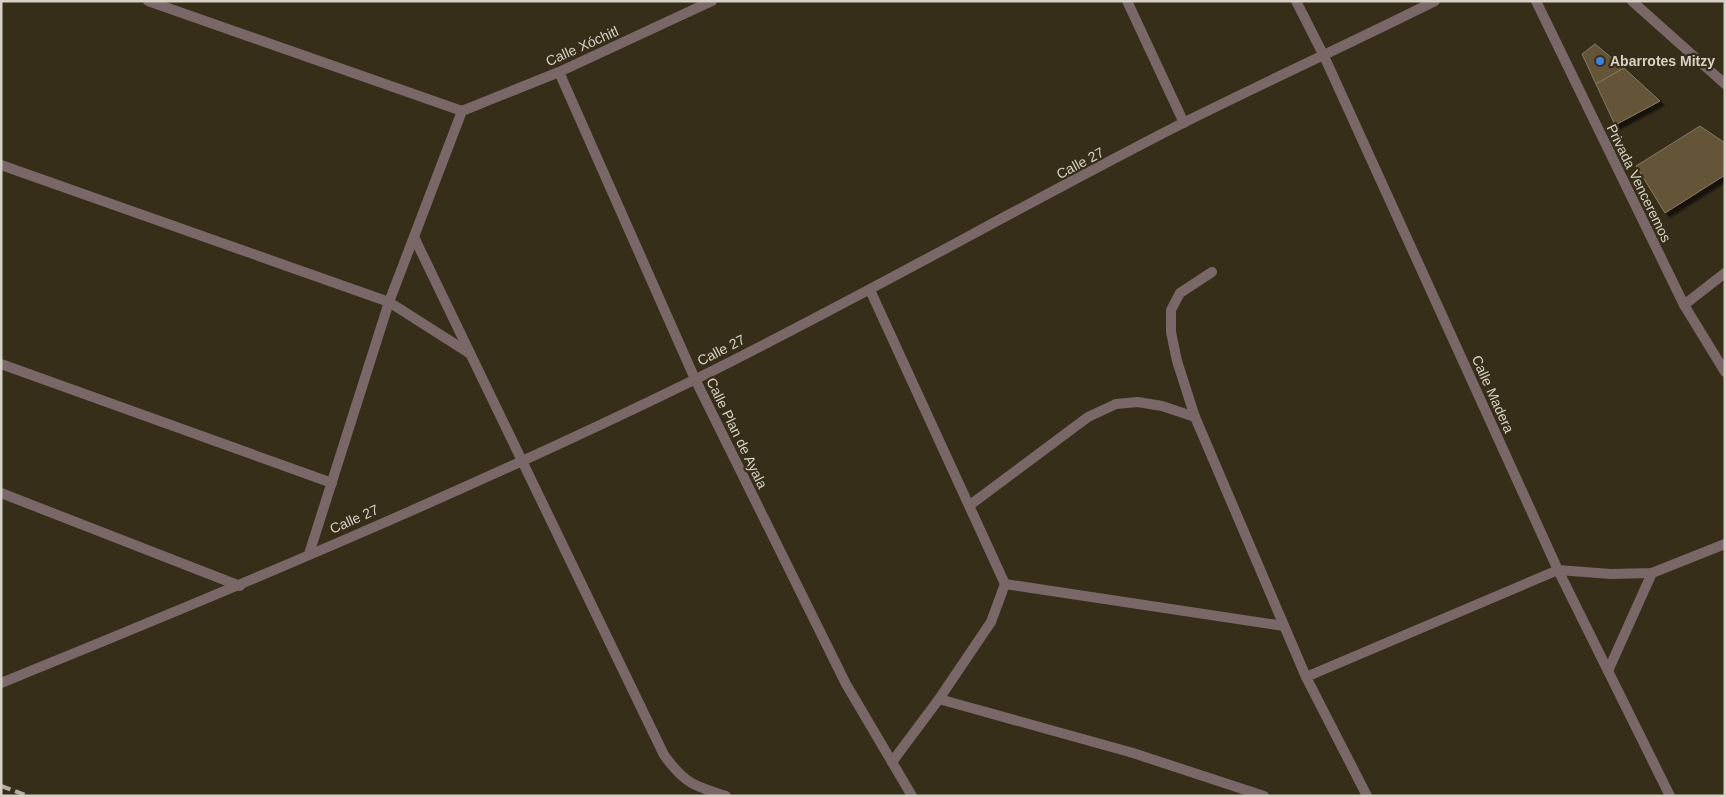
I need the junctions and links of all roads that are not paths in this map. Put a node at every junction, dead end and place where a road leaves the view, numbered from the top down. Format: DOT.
graph roads {
  1 [pos="148,1"];
  2 [pos="712,1"];
  3 [pos="1127,1"];
  4 [pos="1296,1"];
  5 [pos="1435,1"];
  6 [pos="1536,1"];
  7 [pos="1632,1"];
  8 [pos="1324,56"];
  9 [pos="559,72"];
  10 [pos="1725,84"];
  11 [pos="462,111"];
  12 [pos="1184,123"];
  13 [pos="1,165"];
  14 [pos="414,237"];
  15 [pos="1212,272"];
  16 [pos="1725,273"];
  17 [pos="870,290"];
  18 [pos="389,302"];
  19 [pos="1684,305"];
  20 [pos="469,353"];
  21 [pos="1,364"];
  22 [pos="1725,372"];
  23 [pos="695,379"];
  24 [pos="1195,417"];
  25 [pos="521,461"];
  26 [pos="332,483"];
  27 [pos="1,492"];
  28 [pos="970,505"];
  29 [pos="1725,544"];
  30 [pos="309,554"];
  31 [pos="1558,570"];
  32 [pos="1652,573"];
  33 [pos="1006,584"];
  34 [pos="240,586"];
  35 [pos="1284,626"];
  36 [pos="1608,671"];
  37 [pos="1306,677"];
  38 [pos="1,683"];
  39 [pos="939,699"];
  40 [pos="892,762"];
  41 [pos="726,796"];
  42 [pos="912,796"];
  43 [pos="1264,796"];
  44 [pos="1367,796"];
  45 [pos="1670,796"];
  1 -- 11 [label="street"];
  2 -- 9 [label="street, Calle Xóchitl"];
  3 -- 12 [label="street"];
  4 -- 8 [label="street, Calle Madera"];
  5 -- 8 [label="street, Calle 27"];
  6 -- 19 [label="street, Privada Venceremos"];
  7 -- 10 [label="street"];
  8 -- 12 [label="street, Calle 27"];
  8 -- 31 [label="street, Calle Madera"];
  9 -- 11 [label="street, Calle Xóchitl"];
  9 -- 23 [label="street, Calle Plan de Ayala"];
  11 -- 14 [label="street"];
  12 -- 17 [label="street, Calle 27"];
  13 -- 18 [label="street"];
  14 -- 18 [label="street"];
  14 -- 20 [label="street"];
  15 -- 24 [label="street"];
  16 -- 19 [label="street"];
  17 -- 23 [label="street, Calle 27"];
  17 -- 28 [label="street"];
  18 -- 20 [label="street"];
  18 -- 26 [label="street"];
  19 -- 22 [label="street, Privada Venceremos"];
  20 -- 25 [label="street"];
  21 -- 26 [label="street"];
  23 -- 25 [label="street, Calle 27"];
  23 -- 40 [label="street, Calle Plan de Ayala"];
  24 -- 28 [label="street"];
  24 -- 35 [label="street"];
  25 -- 30 [label="street, Calle 27"];
  25 -- 41 [label="street"];
  26 -- 30 [label="street"];
  27 -- 34 [label="street"];
  28 -- 33 [label="street"];
  29 -- 32 [label="street"];
  30 -- 34 [label="street, Calle 27"];
  31 -- 32 [label="street"];
  31 -- 36 [label="street, Calle Madera"];
  31 -- 37 [label="street"];
  32 -- 36 [label="street"];
  33 -- 35 [label="street"];
  33 -- 39 [label="street"];
  34 -- 38 [label="street, Calle 27"];
  35 -- 37 [label="street"];
  36 -- 45 [label="street, Calle Madera"];
  37 -- 44 [label="street"];
  39 -- 40 [label="street"];
  39 -- 43 [label="street"];
  40 -- 42 [label="street, Calle Plan de Ayala"];
}
